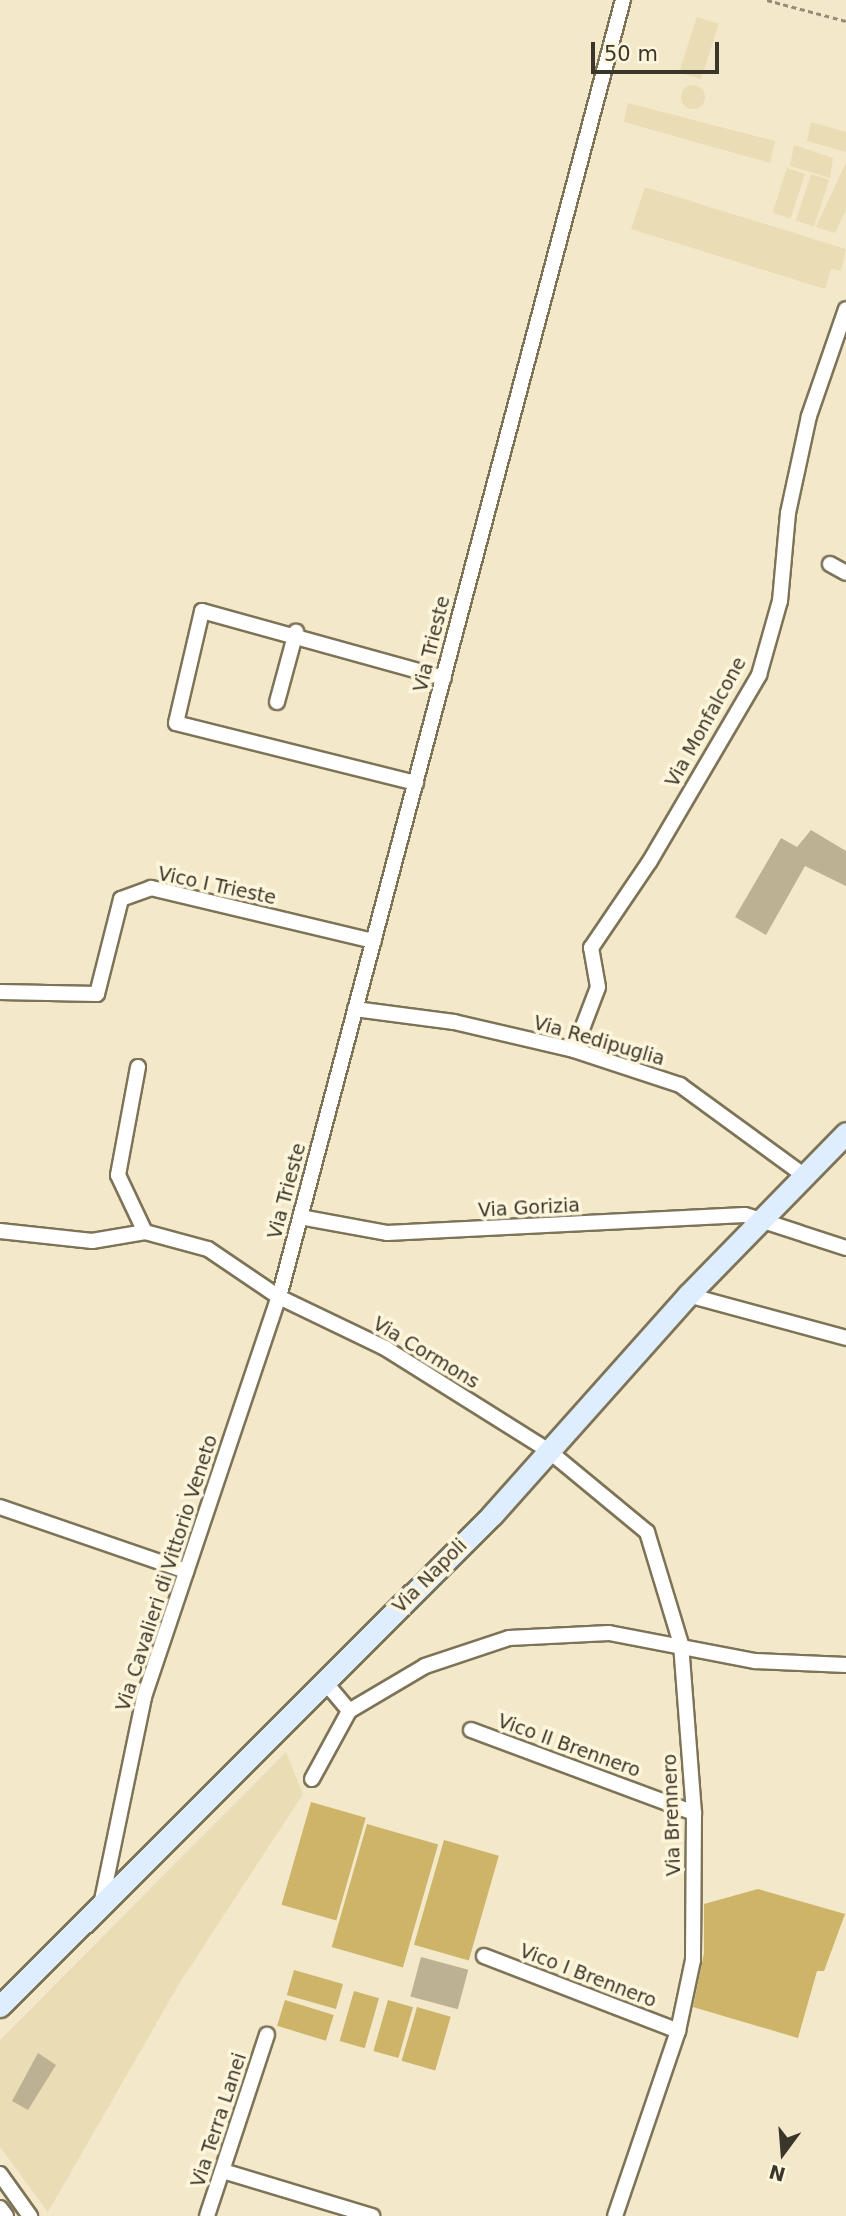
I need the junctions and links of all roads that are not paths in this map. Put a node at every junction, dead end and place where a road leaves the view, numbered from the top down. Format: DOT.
graph roads {
  1 [pos="623,0"];
  2 [pos="846,309"];
  3 [pos="830,564"];
  4 [pos="846,573"];
  5 [pos="296,632"];
  6 [pos="444,678"];
  7 [pos="277,702"];
  8 [pos="416,783"];
  9 [pos="374,941"];
  10 [pos="0,992"];
  11 [pos="355,1009"];
  12 [pos="575,1050"];
  13 [pos="138,1067"];
  14 [pos="846,1133"];
  15 [pos="804,1176"];
  16 [pos="300,1217"];
  17 [pos="759,1223"];
  18 [pos="0,1231"];
  19 [pos="145,1232"];
  20 [pos="846,1248"];
  21 [pos="688,1295"];
  22 [pos="279,1297"];
  23 [pos="846,1338"];
  24 [pos="549,1451"];
  25 [pos="0,1507"];
  26 [pos="186,1571"];
  27 [pos="681,1644"];
  28 [pos="846,1665"];
  29 [pos="325,1682"];
  30 [pos="349,1711"];
  31 [pos="471,1730"];
  32 [pos="312,1779"];
  33 [pos="694,1813"];
  34 [pos="101,1907"];
  35 [pos="484,1956"];
  36 [pos="0,2006"];
  37 [pos="678,2031"];
  38 [pos="267,2035"];
  39 [pos="223,2171"];
  40 [pos="0,2174"];
  41 [pos="0,2208"];
  42 [pos="6,2216"];
  43 [pos="30,2216"];
  44 [pos="207,2216"];
  45 [pos="372,2216"];
  46 [pos="615,2216"];
  1 -- 6 [label="street, Via Trieste"];
  2 -- 12 [label="street, Via Monfalcone"];
  3 -- 4 [label="street"];
  5 -- 6 [label="street"];
  5 -- 7 [label="street"];
  5 -- 8 [label="street"];
  6 -- 8 [label="street, Via Trieste"];
  8 -- 9 [label="street, Via Trieste"];
  9 -- 10 [label="street, Vico I Trieste"];
  9 -- 11 [label="street, Via Trieste"];
  11 -- 12 [label="street, Via Redipuglia"];
  11 -- 16 [label="street, Via Trieste"];
  12 -- 15 [label="street, Via Redipuglia"];
  13 -- 19 [label="street"];
  14 -- 15 [label="street, Via Napoli"];
  15 -- 17 [label="street, Via Napoli"];
  16 -- 17 [label="street, Via Gorizia"];
  16 -- 22 [label="street, Via Trieste"];
  17 -- 20 [label="street, Via Gorizia"];
  17 -- 21 [label="street, Via Napoli"];
  18 -- 19 [label="street"];
  19 -- 22 [label="street, Via Cormons"];
  21 -- 23 [label="street"];
  21 -- 24 [label="street, Via Napoli"];
  22 -- 24 [label="street, Via Cormons"];
  22 -- 26 [label="street, Via Cavalieri di Vittorio Veneto"];
  24 -- 27 [label="street, Via Brennero"];
  24 -- 29 [label="street, Via Napoli"];
  25 -- 26 [label="street"];
  26 -- 34 [label="street, Via Cavalieri di Vittorio Veneto"];
  27 -- 28 [label="street"];
  27 -- 30 [label="street"];
  27 -- 33 [label="street, Via Brennero"];
  29 -- 30 [label="street"];
  29 -- 34 [label="street, Via Napoli"];
  30 -- 32 [label="street"];
  31 -- 33 [label="street, Vico II Brennero"];
  33 -- 37 [label="street, Via Brennero"];
  34 -- 36 [label="street, Via Napoli"];
  35 -- 37 [label="street, Vico I Brennero"];
  37 -- 46 [label="street, Via Brennero"];
  38 -- 39 [label="street, Via Terra Lanei"];
  39 -- 44 [label="street, Via Terra Lanei"];
  39 -- 45 [label="street"];
  40 -- 43 [label="street"];
  41 -- 42 [label="street"];
}
